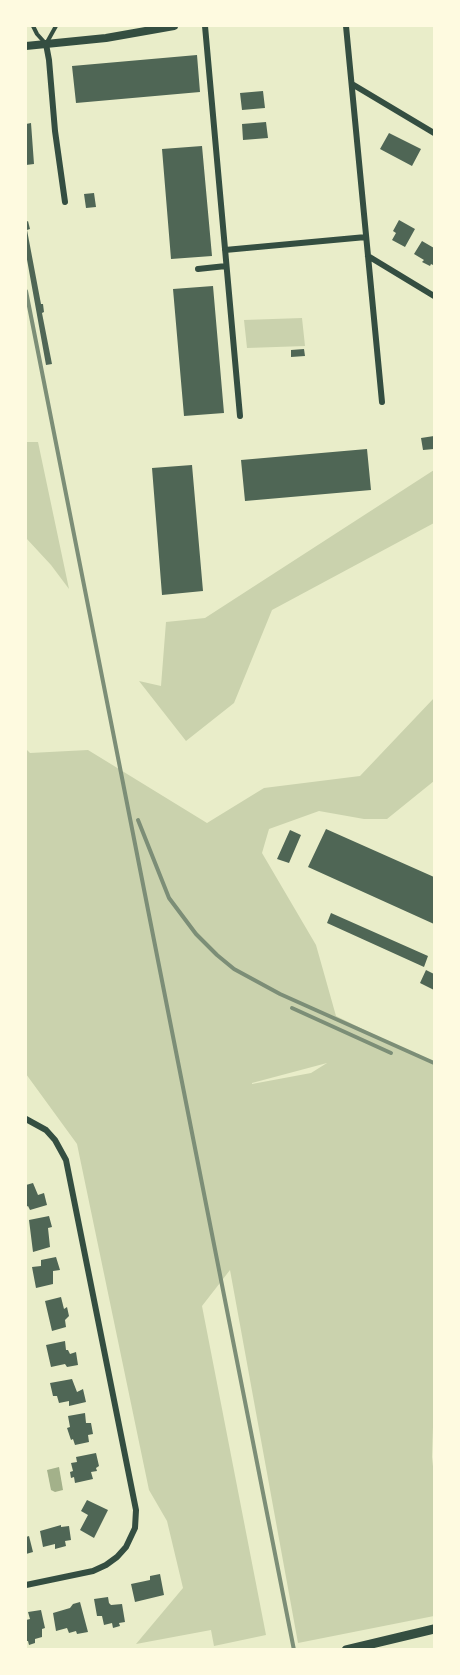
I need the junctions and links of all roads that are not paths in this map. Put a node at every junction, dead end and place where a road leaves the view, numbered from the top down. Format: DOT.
graph roads {
  1 [pos="33,26"];
  2 [pos="56,26"];
  3 [pos="174,26"];
  4 [pos="205,26"];
  5 [pos="346,26"];
  6 [pos="46,44"];
  7 [pos="26,46"];
  8 [pos="352,84"];
  9 [pos="435,133"];
  10 [pos="64,202"];
  11 [pos="366,237"];
  12 [pos="225,250"];
  13 [pos="368,256"];
  14 [pos="226,266"];
  15 [pos="198,269"];
  16 [pos="435,296"];
  17 [pos="382,402"];
  18 [pos="240,416"];
  19 [pos="26,1119"];
  20 [pos="26,1585"];
  21 [pos="435,1629"];
  22 [pos="346,1650"];
  1 -- 6 [label="lane"];
  2 -- 6 [label="lane"];
  3 -- 6 [label="street"];
  4 -- 12 [label="street"];
  5 -- 8 [label="street"];
  6 -- 7 [label="street"];
  6 -- 10 [label="street"];
  8 -- 9 [label="street"];
  8 -- 11 [label="street"];
  11 -- 12 [label="street"];
  11 -- 13 [label="street"];
  12 -- 14 [label="street"];
  13 -- 16 [label="street"];
  13 -- 17 [label="street"];
  14 -- 15 [label="street"];
  14 -- 18 [label="street"];
  19 -- 20 [label="street"];
  21 -- 22 [label="main road"];
}
